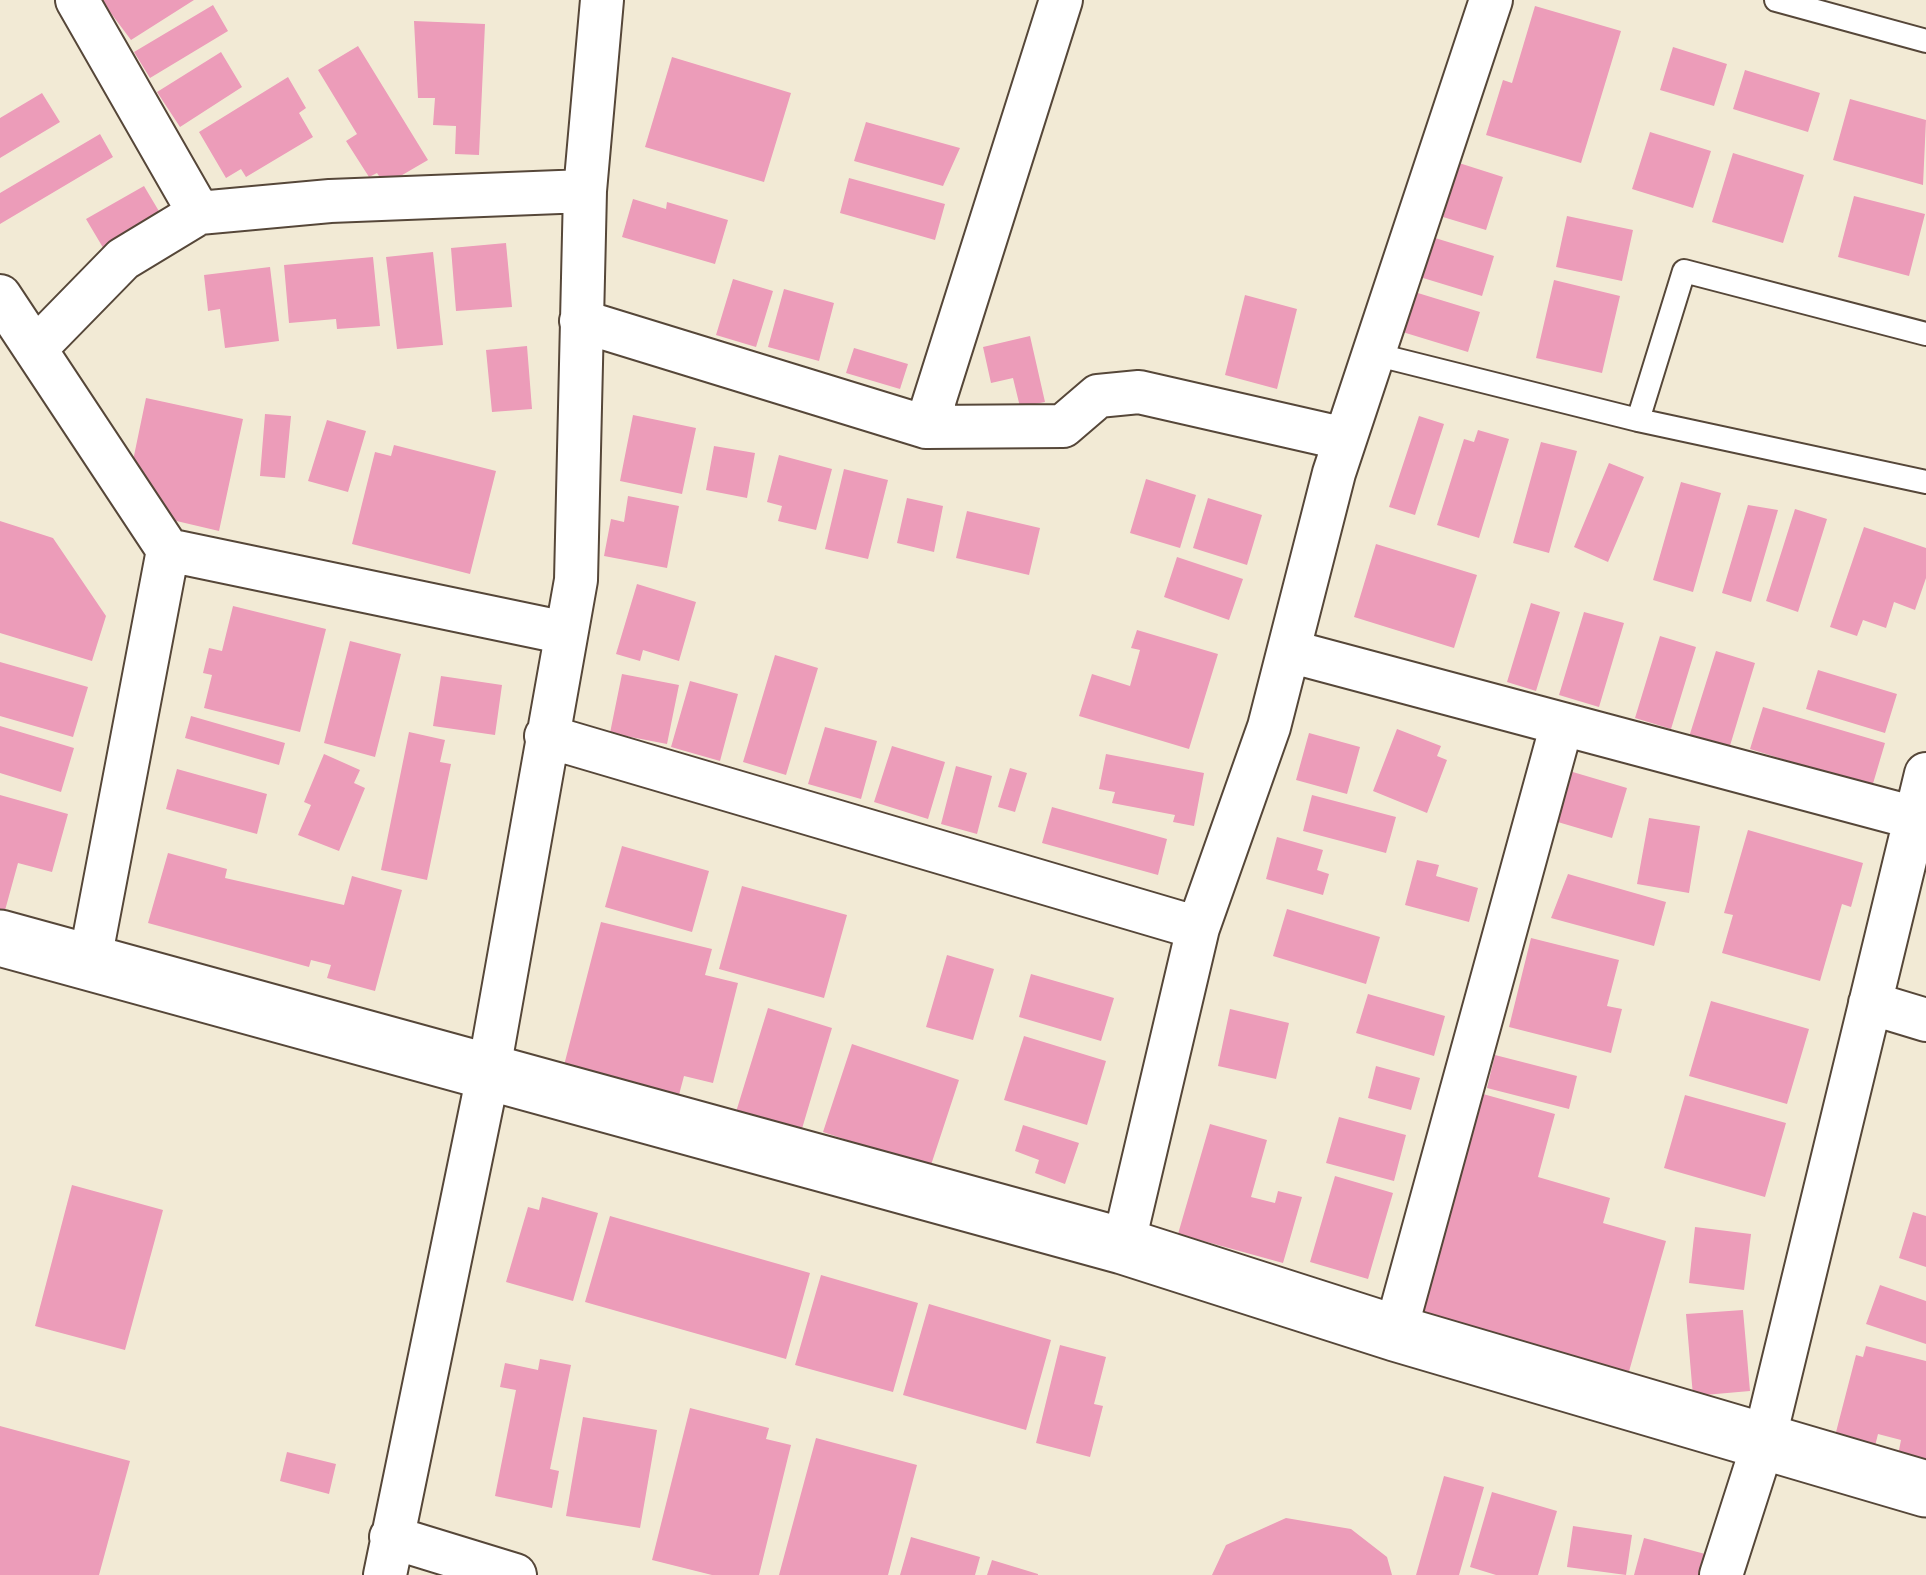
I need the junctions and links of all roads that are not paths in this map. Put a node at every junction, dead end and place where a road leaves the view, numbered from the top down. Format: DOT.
graph roads {
  1 [pos="78,0"];
  2 [pos="602,0"];
  3 [pos="1061,0"];
  4 [pos="1491,0"];
  5 [pos="1776,0"];
  6 [pos="1926,41"];
  7 [pos="585,191"];
  8 [pos="199,214"];
  9 [pos="0,296"];
  10 [pos="581,322"];
  11 [pos="1926,334"];
  12 [pos="35,349"];
  13 [pos="1374,354"];
  14 [pos="1638,420"];
  15 [pos="926,427"];
  16 [pos="1345,439"];
  17 [pos="1926,482"];
  18 [pos="168,550"];
  19 [pos="566,634"];
  20 [pos="1289,652"];
  21 [pos="1562,724"];
  22 [pos="546,736"];
  23 [pos="1926,774"];
  24 [pos="1915,818"];
  25 [pos="1198,928"];
  26 [pos="0,938"];
  27 [pos="90,965"];
  28 [pos="1870,1003"];
  29 [pos="1926,1020"];
  30 [pos="488,1075"];
  31 [pos="1122,1246"];
  32 [pos="1396,1333"];
  33 [pos="1764,1440"];
  34 [pos="1926,1489"];
  35 [pos="388,1556"];
  36 [pos="515,1575"];
  37 [pos="1721,1575"];
  1 -- 8 [label="street"];
  2 -- 7 [label="street"];
  3 -- 15 [label="street"];
  4 -- 13 [label="street"];
  5 -- 6 [label="lane"];
  7 -- 8 [label="street"];
  7 -- 10 [label="street"];
  8 -- 12 [label="street"];
  9 -- 12 [label="street"];
  10 -- 15 [label="street"];
  10 -- 19 [label="street"];
  11 -- 14 [label="lane"];
  12 -- 18 [label="street"];
  13 -- 14 [label="lane"];
  13 -- 16 [label="street"];
  14 -- 17 [label="lane"];
  15 -- 16 [label="street"];
  16 -- 20 [label="street"];
  18 -- 19 [label="street"];
  18 -- 27 [label="street"];
  19 -- 22 [label="street"];
  20 -- 21 [label="street"];
  20 -- 25 [label="street"];
  21 -- 24 [label="street"];
  21 -- 32 [label="street"];
  22 -- 25 [label="street"];
  22 -- 30 [label="street"];
  23 -- 24 [label="street"];
  24 -- 28 [label="street"];
  25 -- 31 [label="street"];
  26 -- 27 [label="street"];
  27 -- 30 [label="street"];
  28 -- 29 [label="street"];
  28 -- 33 [label="street"];
  30 -- 31 [label="street"];
  30 -- 35 [label="street"];
  31 -- 32 [label="street"];
  32 -- 33 [label="street"];
  33 -- 34 [label="street"];
  33 -- 37 [label="street"];
  35 -- 36 [label="street"];
}
